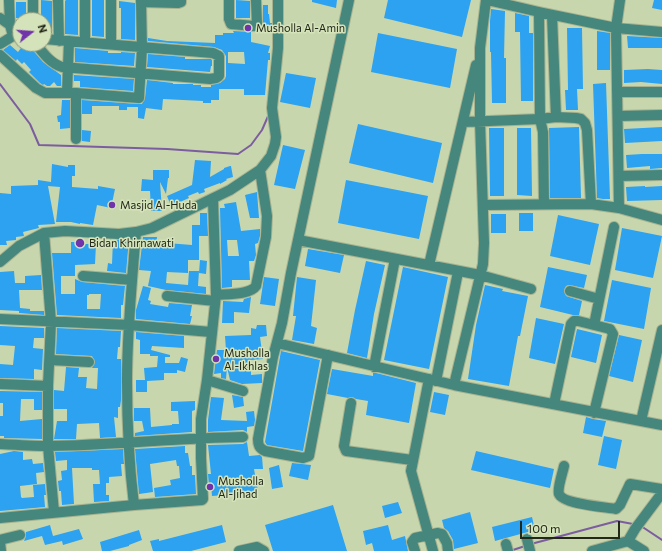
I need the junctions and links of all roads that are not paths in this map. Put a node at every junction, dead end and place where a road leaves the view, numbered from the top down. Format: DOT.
graph roads {
  1 [pos="10,0"];
  2 [pos="34,0"];
  3 [pos="58,0"];
  4 [pos="85,0"];
  5 [pos="111,0"];
  6 [pos="182,0"];
  7 [pos="228,0"];
  8 [pos="256,0"];
  9 [pos="278,0"];
  10 [pos="348,0"];
  11 [pos="486,0"];
  12 [pos="620,0"];
  13 [pos="141,1"];
  14 [pos="522,9"];
  15 [pos="33,12"];
  16 [pos="539,12"];
  17 [pos="552,15"];
  18 [pos="0,18"];
  19 [pos="569,18"];
  20 [pos="10,26"];
  21 [pos="616,28"];
  22 [pos="12,29"];
  23 [pos="662,32"];
  24 [pos="12,38"];
  25 [pos="52,40"];
  26 [pos="64,41"];
  27 [pos="85,42"];
  28 [pos="0,44"];
  29 [pos="111,44"];
  30 [pos="142,48"];
  31 [pos="480,48"];
  32 [pos="43,52"];
  33 [pos="0,55"];
  34 [pos="68,68"];
  35 [pos="140,73"];
  36 [pos="617,92"];
  37 [pos="662,92"];
  38 [pos="72,93"];
  39 [pos="662,115"];
  40 [pos="618,116"];
  41 [pos="556,117"];
  42 [pos="540,119"];
  43 [pos="463,122"];
  44 [pos="480,122"];
  45 [pos="76,139"];
  46 [pos="260,170"];
  47 [pos="662,175"];
  48 [pos="619,176"];
  49 [pos="213,199"];
  50 [pos="544,204"];
  51 [pos="591,204"];
  52 [pos="483,205"];
  53 [pos="619,208"];
  54 [pos="662,220"];
  55 [pos="614,227"];
  56 [pos="136,232"];
  57 [pos="44,233"];
  58 [pos="298,240"];
  59 [pos="396,259"];
  60 [pos="0,262"];
  61 [pos="429,265"];
  62 [pos="458,272"];
  63 [pos="83,276"];
  64 [pos="480,276"];
  65 [pos="132,280"];
  66 [pos="531,289"];
  67 [pos="570,291"];
  68 [pos="168,296"];
  69 [pos="215,298"];
  70 [pos="599,299"];
  71 [pos="0,319"];
  72 [pos="51,322"];
  73 [pos="129,325"];
  74 [pos="594,325"];
  75 [pos="662,330"];
  76 [pos="211,332"];
  77 [pos="277,343"];
  78 [pos="328,355"];
  79 [pos="50,360"];
  80 [pos="89,362"];
  81 [pos="374,366"];
  82 [pos="207,380"];
  83 [pos="433,380"];
  84 [pos="0,384"];
  85 [pos="454,385"];
  86 [pos="48,386"];
  87 [pos="243,391"];
  88 [pos="351,403"];
  89 [pos="554,404"];
  90 [pos="594,413"];
  91 [pos="641,421"];
  92 [pos="662,425"];
  93 [pos="243,437"];
  94 [pos="201,438"];
  95 [pos="128,443"];
  96 [pos="0,444"];
  97 [pos="48,446"];
  98 [pos="412,460"];
  99 [pos="564,466"];
  100 [pos="662,489"];
  101 [pos="662,493"];
  102 [pos="134,505"];
  103 [pos="54,512"];
  104 [pos="0,518"];
  105 [pos="20,535"];
  106 [pos="429,536"];
  107 [pos="527,539"];
  108 [pos="0,541"];
  109 [pos="628,541"];
  110 [pos="1,551"];
  111 [pos="239,551"];
  112 [pos="264,551"];
  113 [pos="415,551"];
  114 [pos="433,551"];
  115 [pos="448,551"];
  116 [pos="530,551"];
  117 [pos="592,551"];
  118 [pos="644,551"];
  1 -- 20 [label="street"];
  2 -- 15 [label="street"];
  3 -- 26 [label="street"];
  4 -- 27 [label="street"];
  5 -- 29 [label="street"];
  6 -- 13 [label="street"];
  7 -- 8 [label="street"];
  9 -- 46 [label="street"];
  10 -- 58 [label="street"];
  11 -- 14 [label="street"];
  11 -- 31 [label="street"];
  12 -- 21 [label="street"];
  13 -- 30 [label="street"];
  14 -- 16 [label="street"];
  14 -- 19 [label="street"];
  16 -- 17 [label="street"];
  16 -- 42 [label="street"];
  17 -- 19 [label="street"];
  17 -- 41 [label="street"];
  18 -- 20 [label="street"];
  19 -- 21 [label="street"];
  20 -- 22 [label="street"];
  21 -- 23 [label="street"];
  21 -- 36 [label="street"];
  24 -- 28 [label="street"];
  25 -- 26 [label="street"];
  26 -- 27 [label="street"];
  26 -- 34 [label="street"];
  27 -- 29 [label="street"];
  29 -- 30 [label="street"];
  30 -- 35 [label="street"];
  30 -- 35 [label="street"];
  31 -- 43 [label="street"];
  31 -- 44 [label="street"];
  32 -- 34 [label="street"];
  33 -- 38 [label="street"];
  34 -- 35 [label="street"];
  34 -- 38 [label="street"];
  35 -- 38 [label="street"];
  36 -- 37 [label="street"];
  36 -- 40 [label="street"];
  38 -- 45 [label="street"];
  39 -- 40 [label="street"];
  40 -- 48 [label="street"];
  41 -- 42 [label="street"];
  41 -- 51 [label="street"];
  42 -- 44 [label="street"];
  42 -- 50 [label="street"];
  43 -- 44 [label="street"];
  43 -- 61 [label="street"];
  44 -- 52 [label="street"];
  46 -- 49 [label="street"];
  46 -- 69 [label="street"];
  47 -- 48 [label="street"];
  48 -- 53 [label="street"];
  49 -- 56 [label="street"];
  49 -- 69 [label="street"];
  50 -- 51 [label="street"];
  50 -- 52 [label="street"];
  51 -- 53 [label="street"];
  52 -- 64 [label="street"];
  53 -- 54 [label="street"];
  55 -- 70 [label="street"];
  56 -- 57 [label="street"];
  56 -- 65 [label="street"];
  57 -- 60 [label="street"];
  57 -- 72 [label="street"];
  58 -- 59 [label="street"];
  58 -- 77 [label="street"];
  59 -- 61 [label="street"];
  59 -- 81 [label="street"];
  61 -- 62 [label="street"];
  62 -- 64 [label="street"];
  62 -- 83 [label="street"];
  63 -- 65 [label="street"];
  64 -- 66 [label="street"];
  64 -- 85 [label="street"];
  65 -- 73 [label="street"];
  67 -- 70 [label="street"];
  68 -- 69 [label="street"];
  69 -- 76 [label="street"];
  70 -- 74 [label="street"];
  71 -- 72 [label="street"];
  72 -- 73 [label="street"];
  72 -- 79 [label="street"];
  73 -- 76 [label="street"];
  73 -- 95 [label="street"];
  74 -- 89 [label="street"];
  74 -- 90 [label="street"];
  75 -- 91 [label="street"];
  76 -- 82 [label="street"];
  77 -- 78 [label="street"];
  77 -- 78 [label="street"];
  78 -- 81 [label="street"];
  79 -- 80 [label="street"];
  79 -- 86 [label="street"];
  81 -- 83 [label="street"];
  82 -- 87 [label="street"];
  82 -- 94 [label="street"];
  83 -- 85 [label="street"];
  83 -- 98 [label="street"];
  84 -- 86 [label="street"];
  85 -- 89 [label="street"];
  86 -- 97 [label="street"];
  88 -- 98 [label="street"];
  89 -- 90 [label="street"];
  90 -- 91 [label="street"];
  91 -- 92 [label="street"];
  93 -- 94 [label="street"];
  94 -- 95 [label="street"];
  94 -- 102 [label="street"];
  95 -- 97 [label="street"];
  95 -- 102 [label="street"];
  96 -- 97 [label="street"];
  97 -- 103 [label="street"];
  98 -- 106 [label="street"];
  99 -- 100 [label="street"];
  101 -- 109 [label="street"];
  102 -- 103 [label="street"];
  103 -- 104 [label="street"];
  105 -- 108 [label="street"];
  106 -- 113 [label="street"];
  106 -- 114 [label="street"];
  106 -- 115 [label="street"];
  107 -- 116 [label="street"];
  108 -- 110 [label="street"];
  109 -- 117 [label="street"];
  109 -- 118 [label="street"];
  111 -- 112 [label="street"];
}
